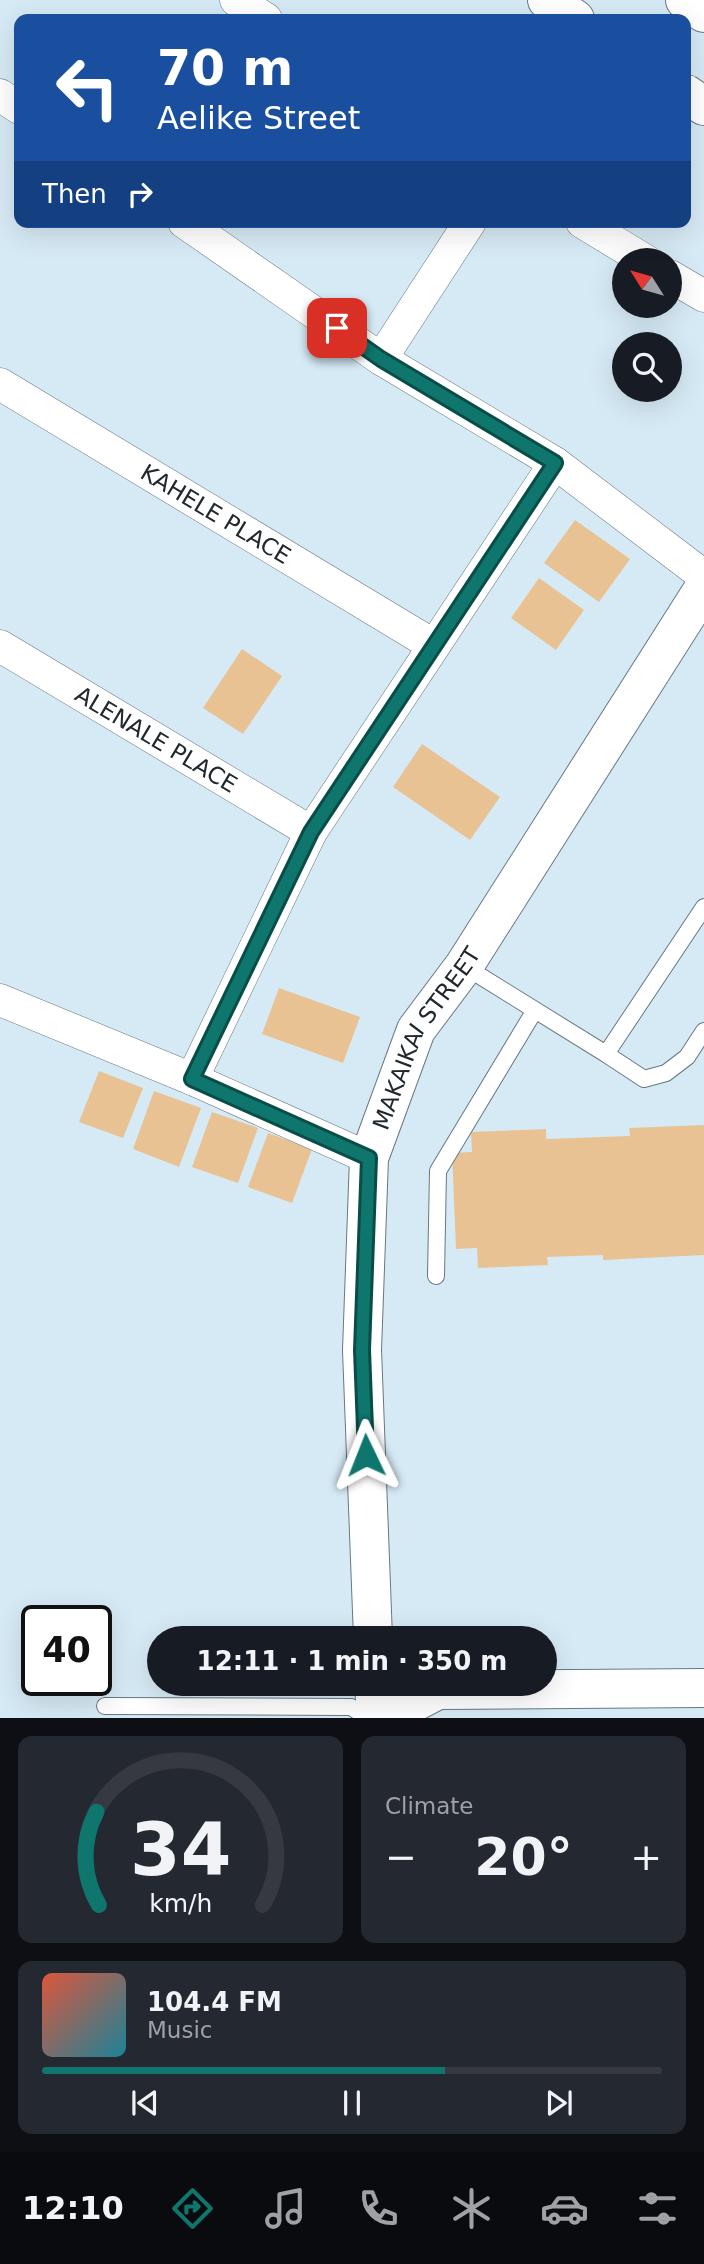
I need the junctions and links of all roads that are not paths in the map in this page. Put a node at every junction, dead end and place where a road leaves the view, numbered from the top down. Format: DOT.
graph roads {
  1 [pos="236,0"];
  2 [pos="547,0"];
  3 [pos="685,0"];
  4 [pos="704,13"];
  5 [pos="258,14"];
  6 [pos="568,14"];
  7 [pos="193,228"];
  8 [pos="466,228"];
  9 [pos="592,228"];
  10 [pos="625,248"];
  11 [pos="682,283"];
  12 [pos="704,296"];
  13 [pos="381,359"];
  14 [pos="0,384"];
  15 [pos="555,463"];
  16 [pos="704,576"];
  17 [pos="704,588"];
  18 [pos="433,645"];
  19 [pos="0,646"];
  20 [pos="311,832"];
  21 [pos="704,907"];
  22 [pos="464,966"];
  23 [pos="0,1000"];
  24 [pos="535,1010"];
  25 [pos="704,1031"];
  26 [pos="606,1054"];
  27 [pos="192,1079"];
  28 [pos="369,1158"];
  29 [pos="436,1276"];
  30 [pos="373,1626"];
  31 [pos="704,1688"];
  32 [pos="375,1696"];
  33 [pos="105,1706"];
  34 [pos="368,1718"];
  35 [pos="376,1718"];
  36 [pos="384,1718"];
  1 -- 5 [label="street"];
  2 -- 6 [label="street"];
  3 -- 4 [label="street"];
  7 -- 13 [label="street"];
  8 -- 13 [label="street"];
  9 -- 10 [label="street"];
  11 -- 12 [label="street"];
  13 -- 15 [label="street"];
  14 -- 18 [label="street, KAHELE PLACE"];
  15 -- 16 [label="street"];
  15 -- 18 [label="street"];
  17 -- 22 [label="street, MAKAIKAI STREET"];
  18 -- 20 [label="street"];
  19 -- 20 [label="street, ALENALE PLACE"];
  20 -- 27 [label="street"];
  21 -- 26 [label="lane"];
  22 -- 24 [label="lane"];
  22 -- 28 [label="street, MAKAIKAI STREET"];
  23 -- 27 [label="street"];
  24 -- 26 [label="lane"];
  24 -- 29 [label="lane"];
  25 -- 26 [label="lane"];
  27 -- 28 [label="street"];
  28 -- 30 [label="street, MAKAIKAI STREET"];
  31 -- 36 [label="street"];
  32 -- 35 [label="street"];
  33 -- 34 [label="lane"];
}
